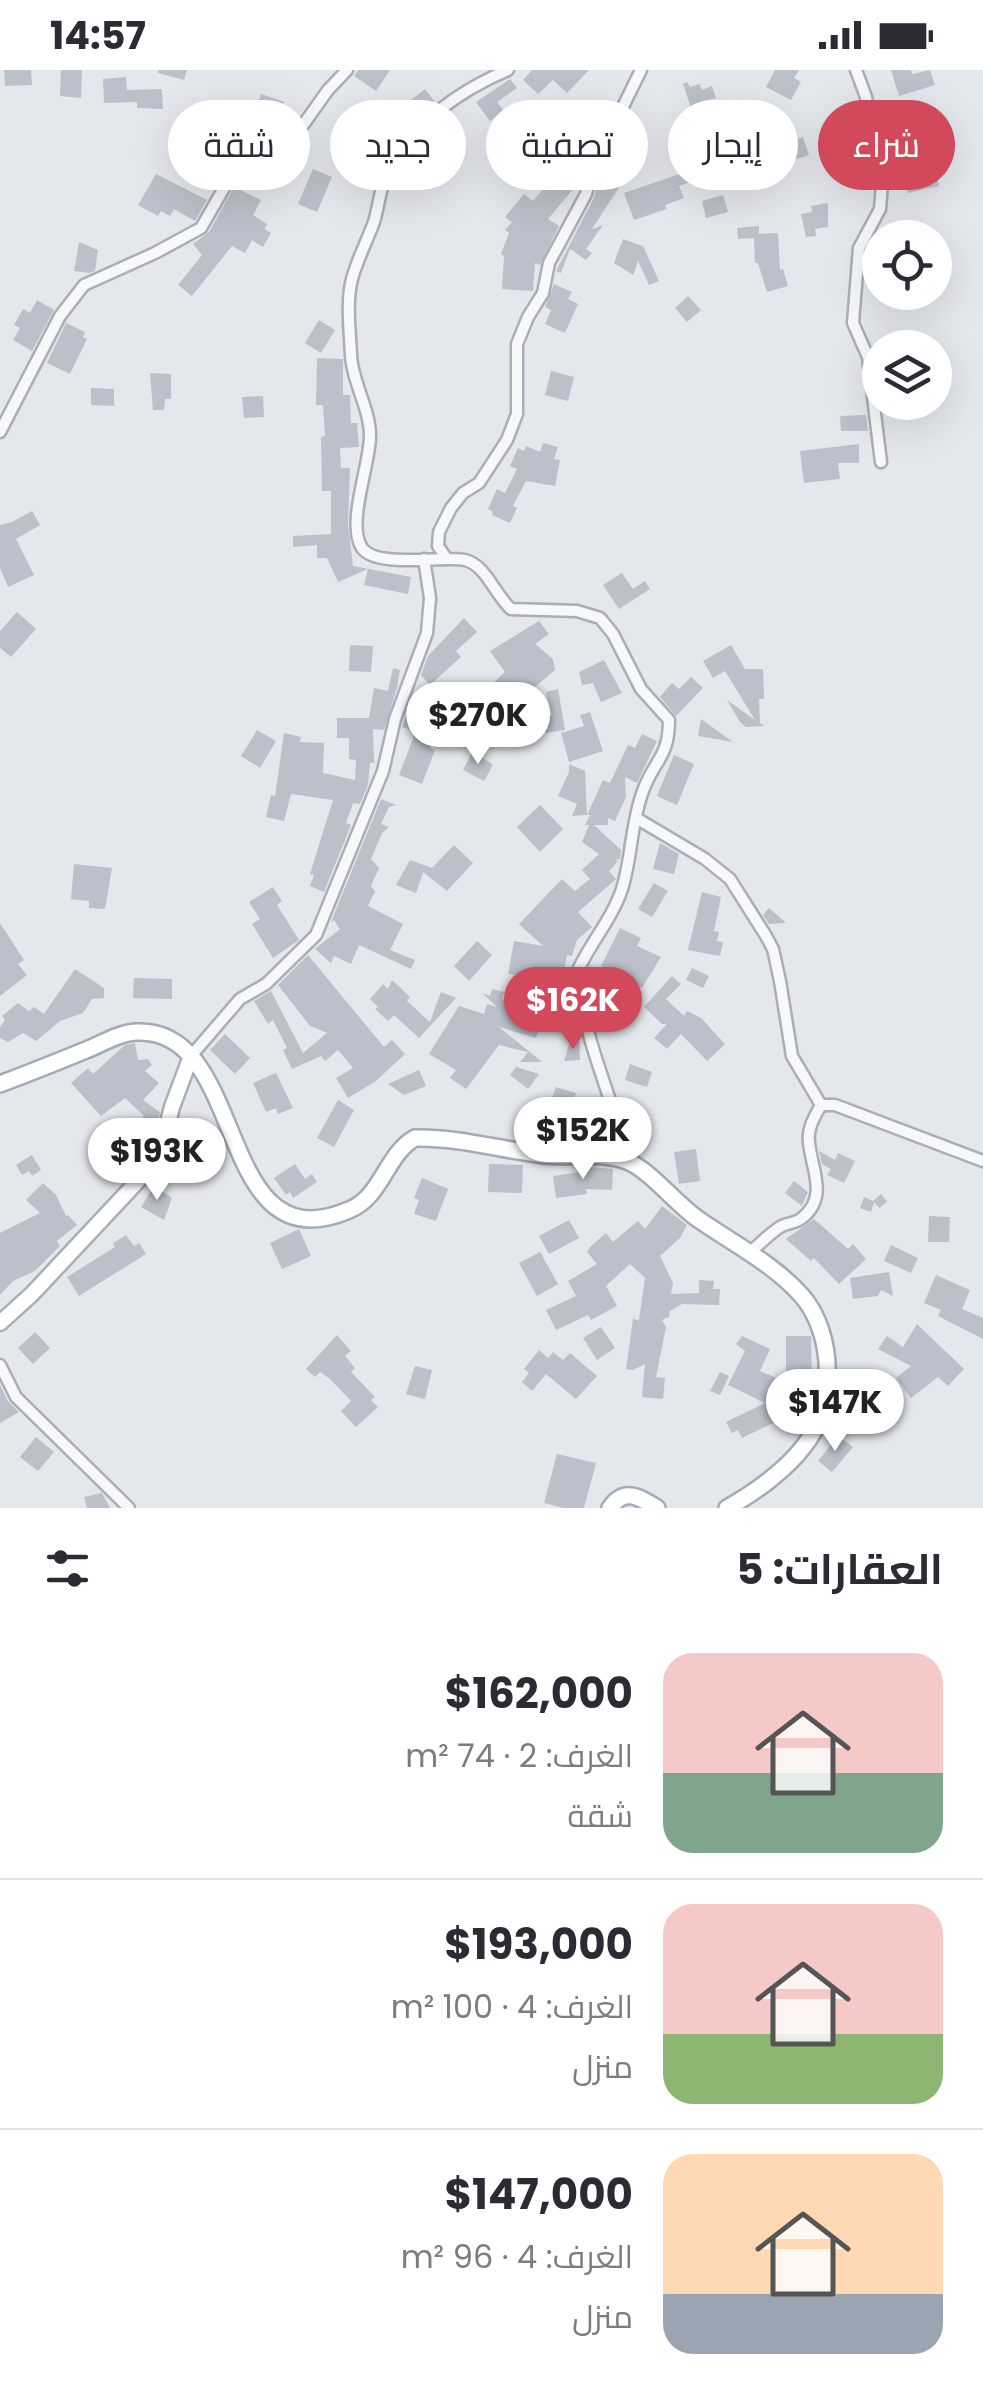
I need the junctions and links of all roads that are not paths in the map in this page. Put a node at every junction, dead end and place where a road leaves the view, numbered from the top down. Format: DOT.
graph roads {
  1 [pos="347,70"];
  2 [pos="508,70"];
  3 [pos="641,70"];
  4 [pos="856,70"];
  5 [pos="0,432"];
  6 [pos="881,462"];
  7 [pos="424,560"];
  8 [pos="448,560"];
  9 [pos="636,818"];
  10 [pos="191,1056"];
  11 [pos="0,1084"];
  12 [pos="821,1105"];
  13 [pos="983,1161"];
  14 [pos="627,1162"];
  15 [pos="749,1253"];
  16 [pos="0,1322"];
  17 [pos="0,1366"];
  18 [pos="129,1508"];
  19 [pos="610,1508"];
  20 [pos="657,1508"];
  21 [pos="727,1508"];
  1 -- 5 [label="street"];
  2 -- 7 [label="street"];
  3 -- 8 [label="street"];
  4 -- 6 [label="street"];
  7 -- 8 [label="street"];
  7 -- 10 [label="street"];
  8 -- 9 [label="street"];
  9 -- 12 [label="street"];
  9 -- 14 [label="street"];
  10 -- 11 [label="main road"];
  10 -- 14 [label="main road"];
  10 -- 16 [label="street"];
  12 -- 13 [label="street"];
  12 -- 15 [label="street"];
  14 -- 15 [label="main road"];
  15 -- 21 [label="main road"];
  17 -- 18 [label="street"];
  19 -- 20 [label="main road"];
}
